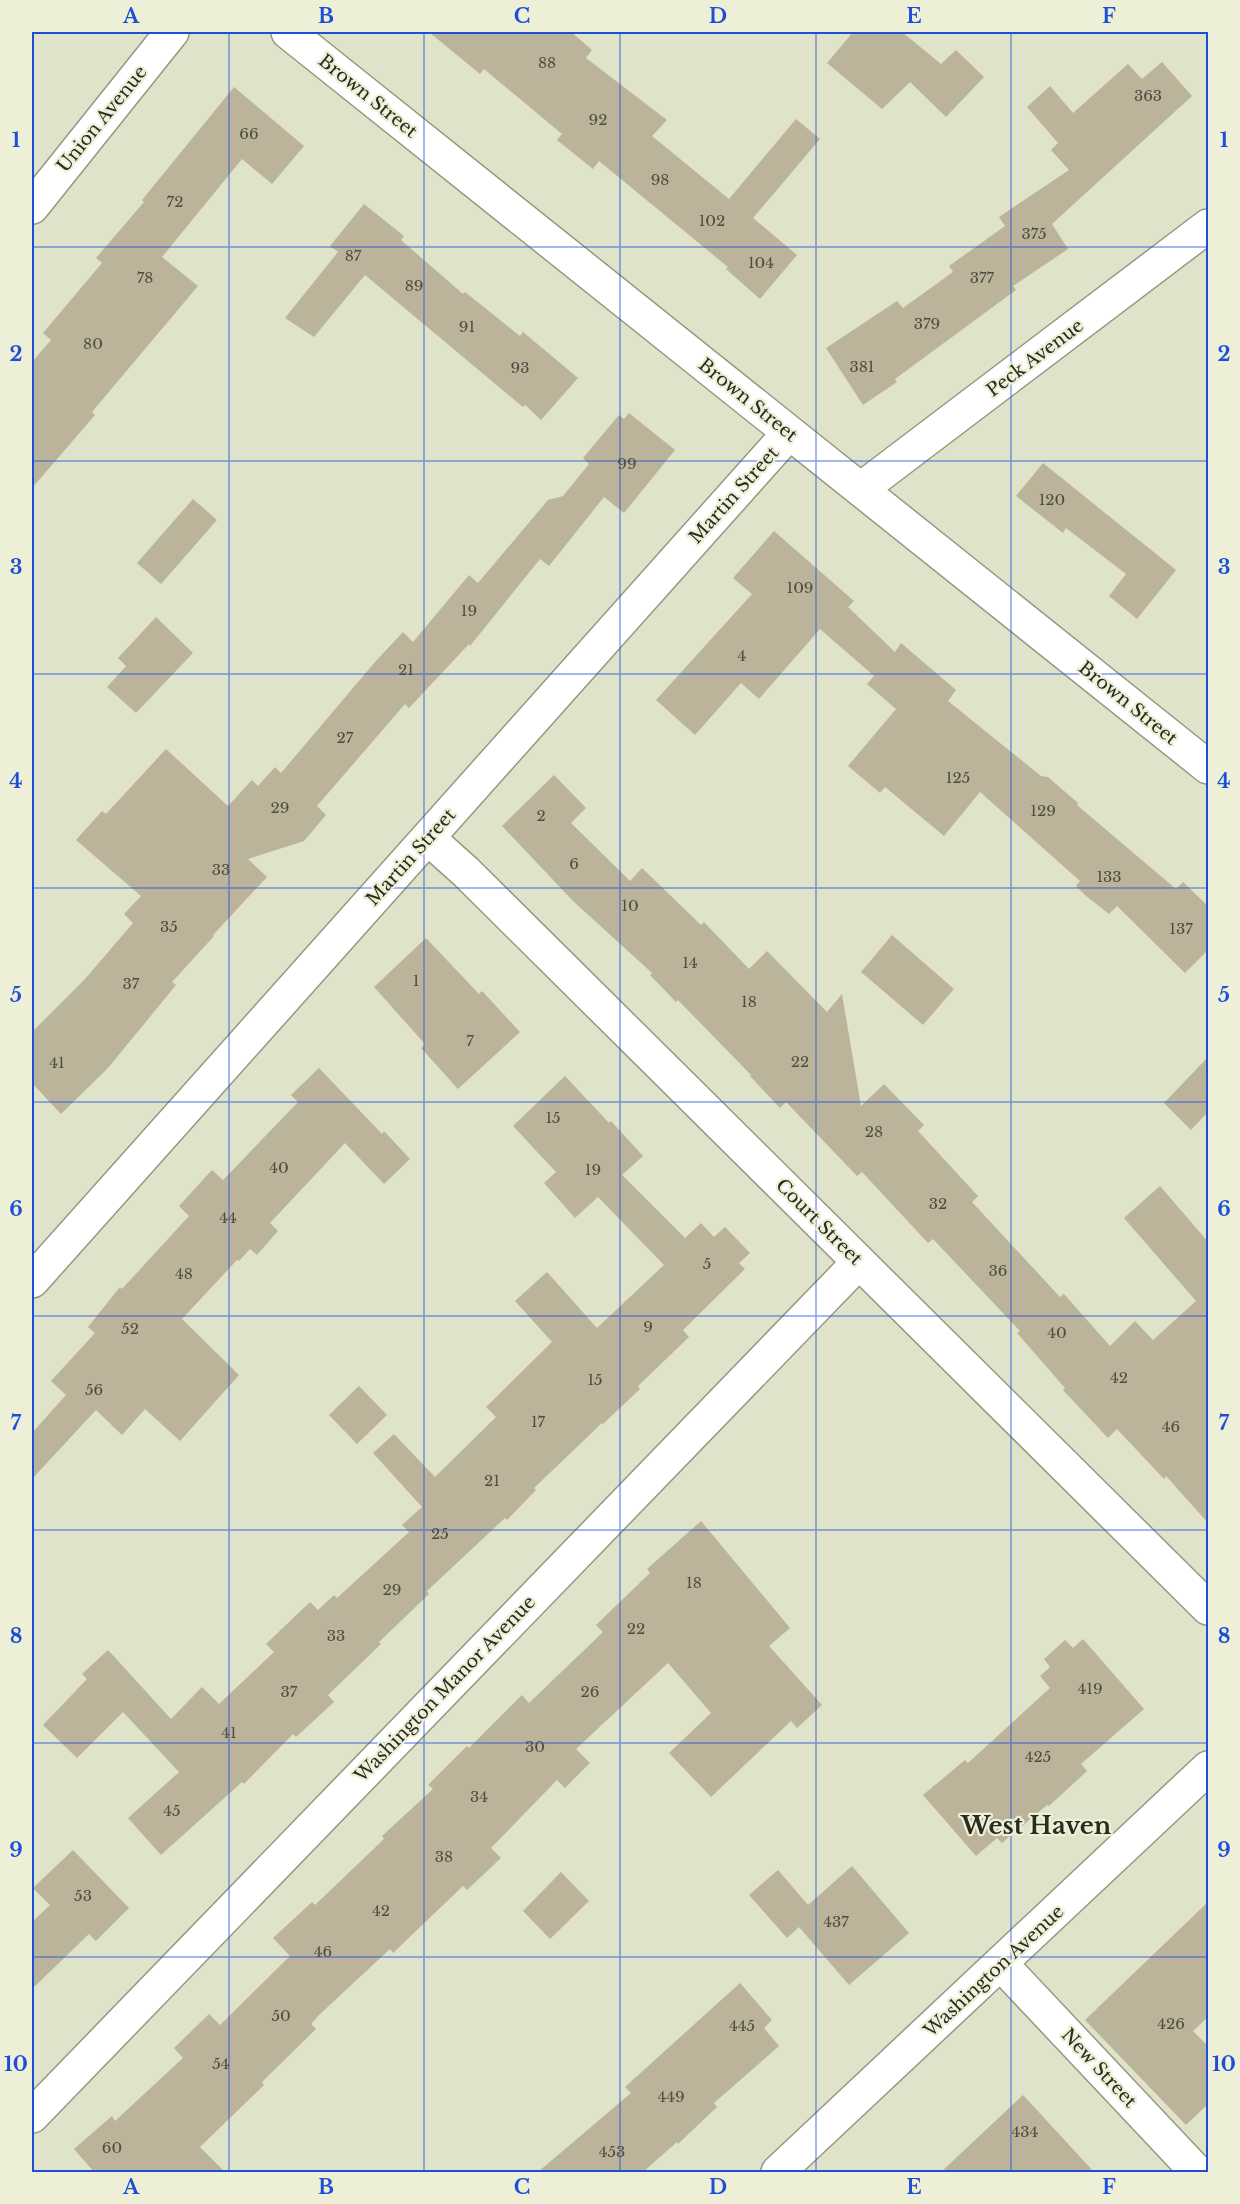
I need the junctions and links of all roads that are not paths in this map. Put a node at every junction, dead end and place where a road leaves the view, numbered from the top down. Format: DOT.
graph roads {
  1 [pos="172,32"];
  2 [pos="288,32"];
  3 [pos="32,207"];
  4 [pos="1209,226"];
  5 [pos="789,433"];
  6 [pos="861,489"];
  7 [pos="1209,767"];
  8 [pos="428,838"];
  9 [pos="859,1262"];
  10 [pos="32,1281"];
  11 [pos="1209,1608"];
  12 [pos="1209,1768"];
  13 [pos="1001,1964"];
  14 [pos="32,2116"];
  15 [pos="778,2172"];
  16 [pos="1197,2172"];
  1 -- 3 [label="street, Union Avenue"];
  2 -- 5 [label="street, Brown Street"];
  4 -- 6 [label="street, Peck Avenue"];
  5 -- 6 [label="street, Brown Street"];
  5 -- 8 [label="street, Martin Street"];
  6 -- 7 [label="street, Brown Street"];
  8 -- 9 [label="street, Court Street"];
  8 -- 10 [label="street, Martin Street"];
  9 -- 11 [label="street, Court Street"];
  9 -- 14 [label="street, Washington Manor Avenue"];
  12 -- 13 [label="street, Washington Avenue"];
  13 -- 15 [label="street, Washington Avenue"];
  13 -- 16 [label="street, New Street"];
}
